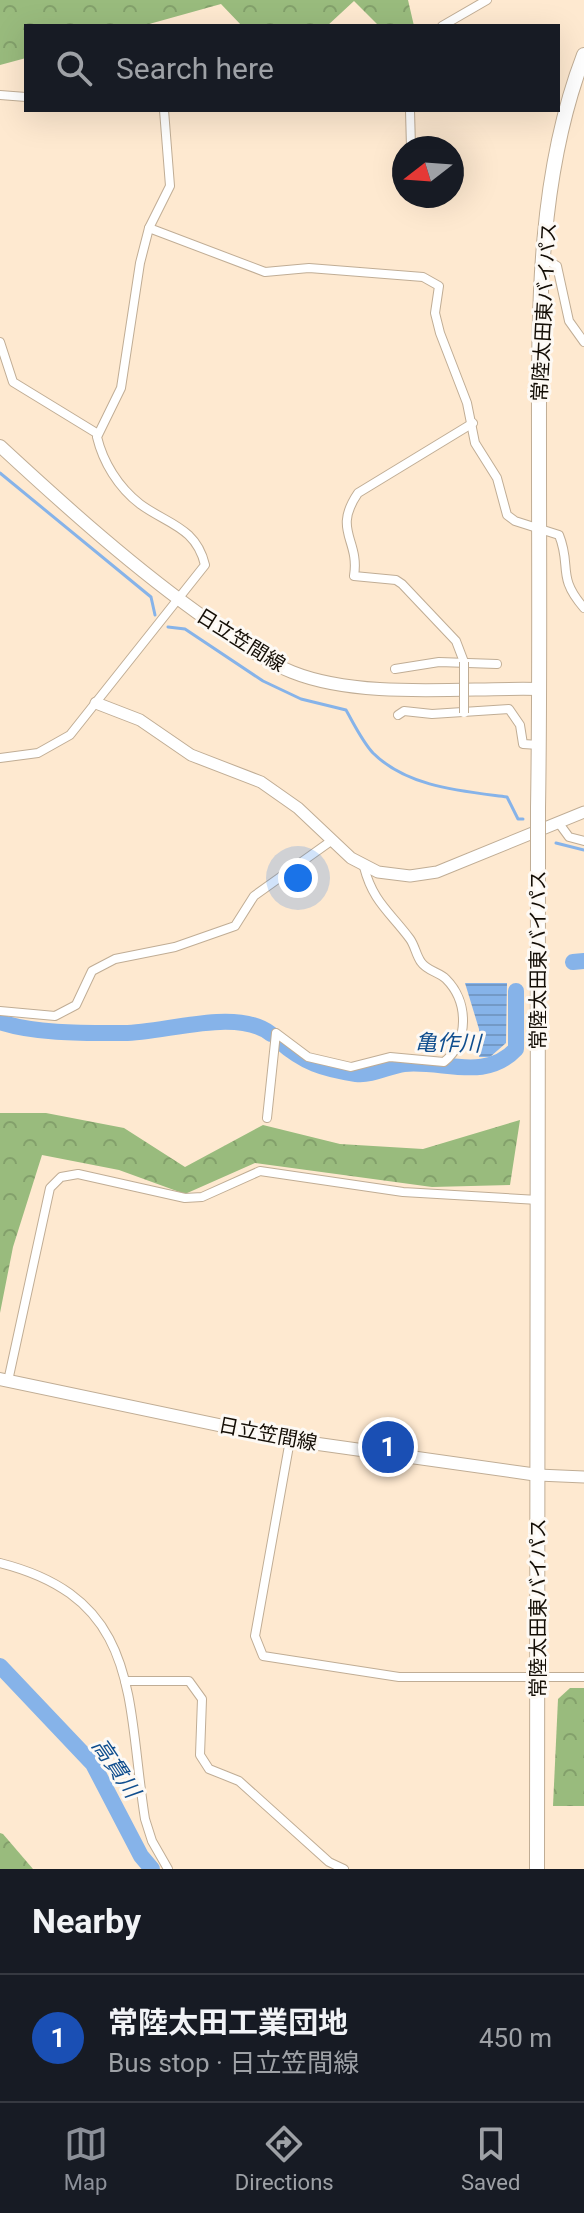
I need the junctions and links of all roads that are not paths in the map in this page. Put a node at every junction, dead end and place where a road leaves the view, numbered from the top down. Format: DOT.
graph roads {
  1 [pos="487,0"];
  2 [pos="445,24"];
  3 [pos="584,55"];
  4 [pos="0,95"];
  5 [pos="24,97"];
  6 [pos="164,112"];
  7 [pos="410,112"];
  8 [pos="411,136"];
  9 [pos="149,228"];
  10 [pos="544,258"];
  11 [pos="0,342"];
  12 [pos="584,342"];
  13 [pos="473,423"];
  14 [pos="98,434"];
  15 [pos="0,446"];
  16 [pos="539,528"];
  17 [pos="180,600"];
  18 [pos="584,608"];
  19 [pos="464,662"];
  20 [pos="497,664"];
  21 [pos="395,669"];
  22 [pos="539,689"];
  23 [pos="96,703"];
  24 [pos="464,713"];
  25 [pos="398,715"];
  26 [pos="539,745"];
  27 [pos="0,758"];
  28 [pos="584,812"];
  29 [pos="558,822"];
  30 [pos="331,841"];
  31 [pos="584,841"];
  32 [pos="364,867"];
  33 [pos="0,1011"];
  34 [pos="267,1118"];
  35 [pos="539,1200"];
  36 [pos="4,1380"];
  37 [pos="290,1440"];
  38 [pos="538,1475"];
  39 [pos="584,1477"];
  40 [pos="0,1563"];
  41 [pos="538,1677"];
  42 [pos="584,1677"];
  43 [pos="125,1681"];
  44 [pos="168,1869"];
  45 [pos="344,1869"];
  46 [pos="537,1869"];
  1 -- 2 [label="street"];
  3 -- 10 [label="highway, 常陸太田東バイパス"];
  4 -- 5 [label="street"];
  6 -- 9 [label="street"];
  7 -- 8 [label="street"];
  9 -- 13 [label="street"];
  9 -- 14 [label="street"];
  10 -- 12 [label="street"];
  10 -- 16 [label="highway, 常陸太田東バイパス"];
  11 -- 14 [label="street"];
  13 -- 16 [label="street"];
  13 -- 19 [label="street"];
  14 -- 17 [label="street"];
  15 -- 17 [label="main road, 日立笠間線"];
  16 -- 18 [label="street"];
  16 -- 22 [label="highway, 常陸太田東バイパス"];
  17 -- 22 [label="main road, 日立笠間線"];
  17 -- 23 [label="street"];
  19 -- 20 [label="street"];
  19 -- 21 [label="street"];
  19 -- 24 [label="street, bridge"];
  22 -- 26 [label="highway, 常陸太田東バイパス"];
  23 -- 27 [label="street"];
  23 -- 30 [label="street"];
  24 -- 25 [label="street"];
  24 -- 26 [label="street"];
  26 -- 35 [label="highway, 常陸太田東バイパス, bridge"];
  28 -- 29 [label="street"];
  29 -- 31 [label="street"];
  29 -- 32 [label="street"];
  30 -- 32 [label="street"];
  30 -- 33 [label="street"];
  32 -- 34 [label="street"];
  35 -- 36 [label="street"];
  35 -- 38 [label="highway, 常陸太田東バイパス"];
  36 -- 37 [label="main road, 日立笠間線"];
  37 -- 38 [label="main road, 日立笠間線"];
  37 -- 41 [label="street"];
  38 -- 39 [label="street"];
  38 -- 41 [label="highway, 常陸太田東バイパス"];
  40 -- 43 [label="street"];
  41 -- 42 [label="street"];
  41 -- 46 [label="highway, 常陸太田東バイパス"];
  43 -- 44 [label="street"];
  43 -- 45 [label="street"];
}
